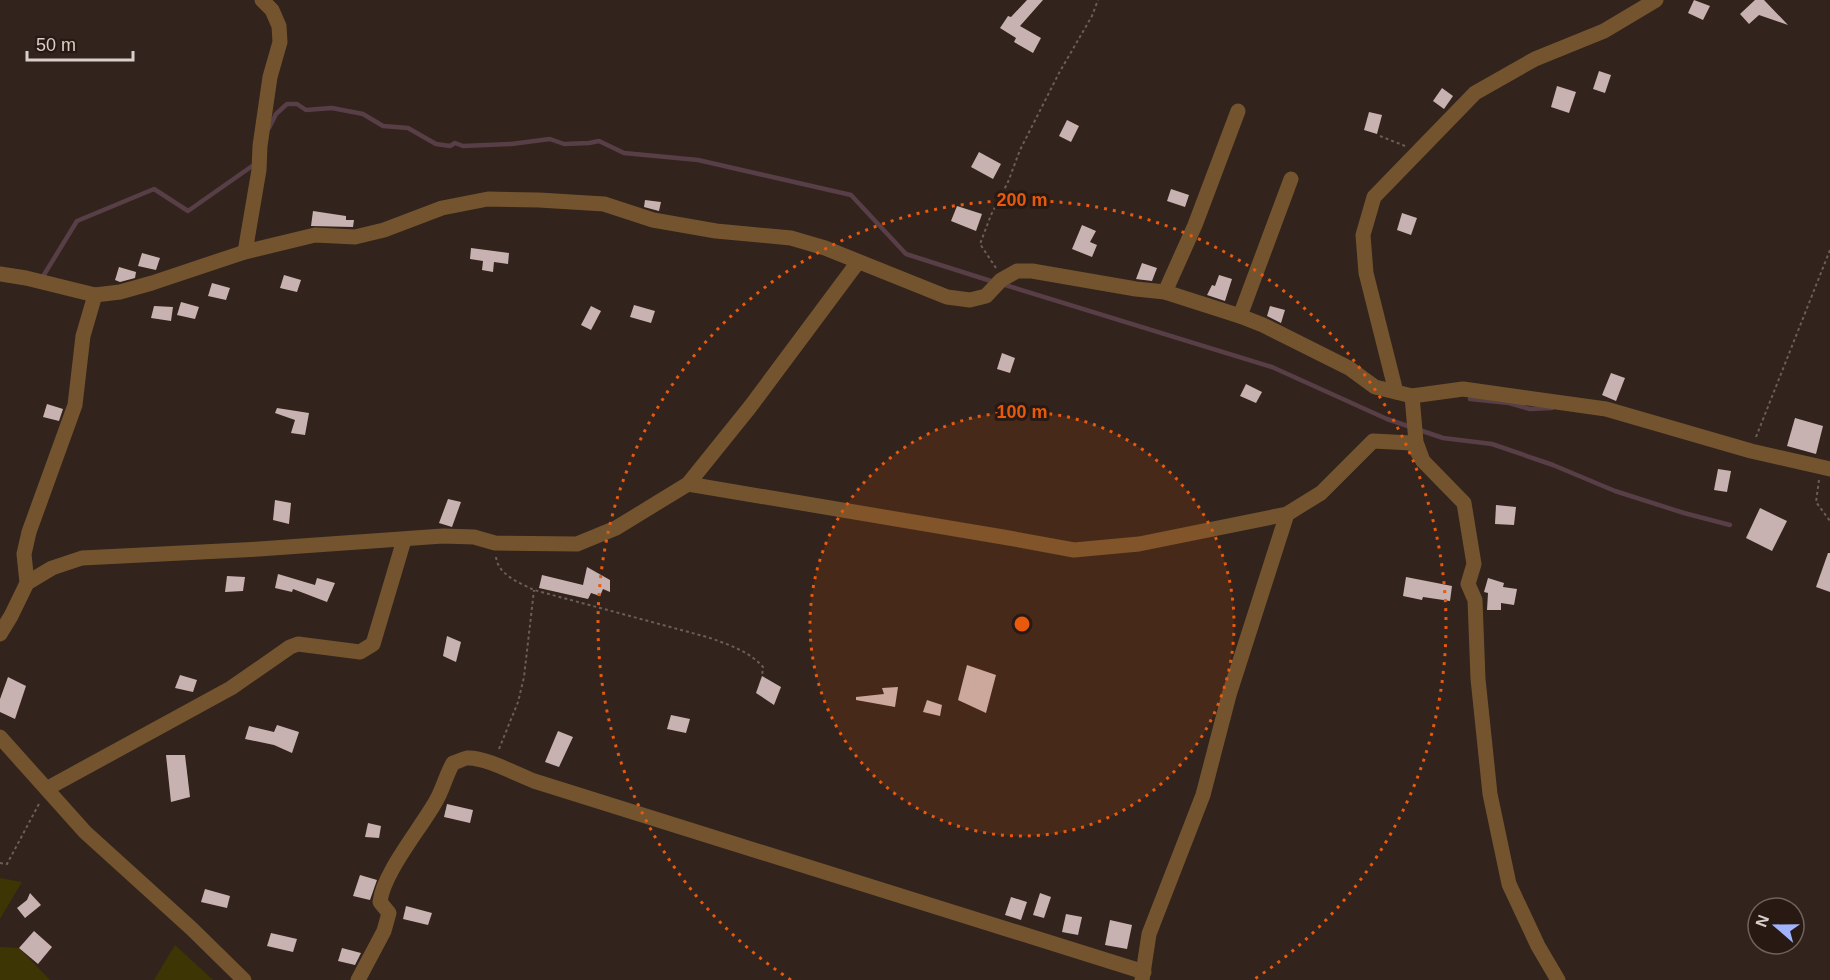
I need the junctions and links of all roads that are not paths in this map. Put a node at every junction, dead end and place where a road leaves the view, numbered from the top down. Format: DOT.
graph roads {
  1 [pos="262,0"];
  2 [pos="1656,0"];
  3 [pos="1238,111"];
  4 [pos="1291,179"];
  5 [pos="245,252"];
  6 [pos="858,262"];
  7 [pos="0,274"];
  8 [pos="1165,292"];
  9 [pos="95,295"];
  10 [pos="1240,316"];
  11 [pos="1396,392"];
  12 [pos="1412,396"];
  13 [pos="1424,461"];
  14 [pos="1826,468"];
  15 [pos="688,484"];
  16 [pos="1287,514"];
  17 [pos="404,540"];
  18 [pos="27,583"];
  19 [pos="0,634"];
  20 [pos="0,737"];
  21 [pos="48,788"];
  22 [pos="1143,976"];
  23 [pos="244,980"];
  24 [pos="358,980"];
  25 [pos="1558,980"];
  1 -- 5 [label="street"];
  2 -- 11 [label="street"];
  3 -- 8 [label="street"];
  4 -- 10 [label="street"];
  5 -- 6 [label="street"];
  5 -- 9 [label="street"];
  6 -- 8 [label="street"];
  6 -- 15 [label="street"];
  7 -- 9 [label="street"];
  8 -- 10 [label="street"];
  9 -- 18 [label="street"];
  10 -- 11 [label="street"];
  11 -- 12 [label="street"];
  12 -- 13 [label="street"];
  12 -- 14 [label="street"];
  13 -- 16 [label="street"];
  13 -- 25 [label="street"];
  15 -- 16 [label="street"];
  15 -- 17 [label="street"];
  16 -- 22 [label="street"];
  17 -- 18 [label="street"];
  17 -- 21 [label="street"];
  18 -- 19 [label="street"];
  20 -- 21 [label="street"];
  21 -- 23 [label="street"];
  22 -- 24 [label="street"];
}
